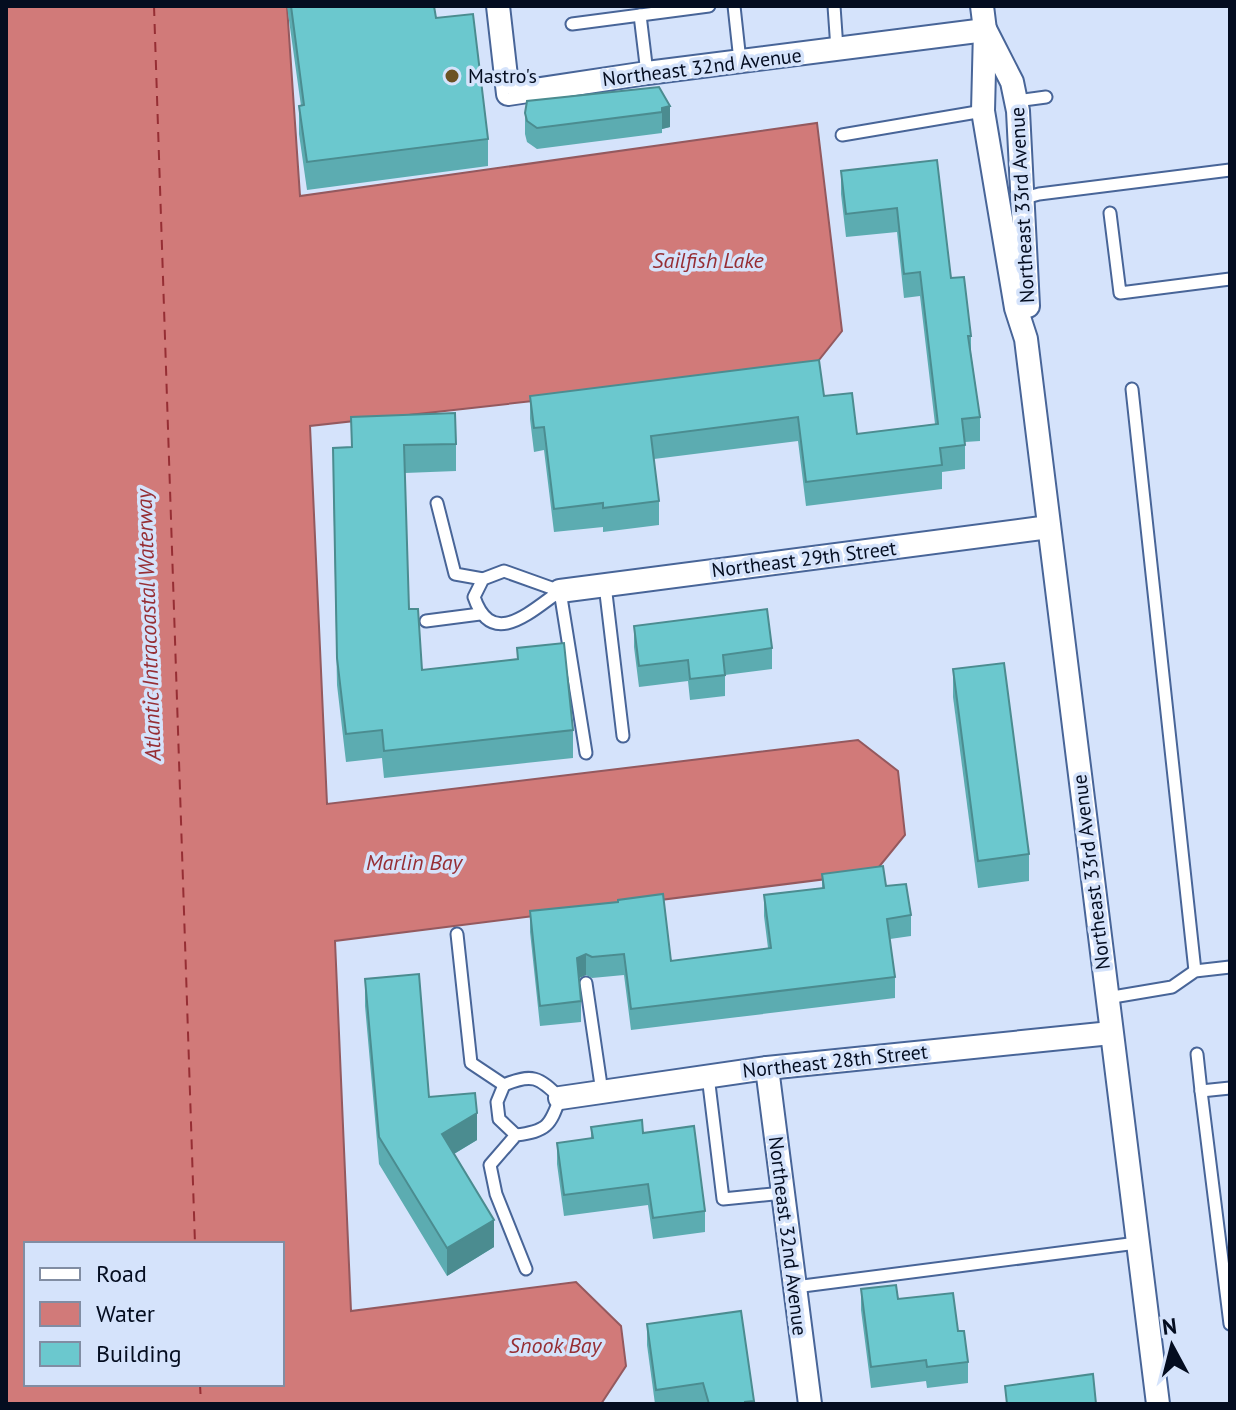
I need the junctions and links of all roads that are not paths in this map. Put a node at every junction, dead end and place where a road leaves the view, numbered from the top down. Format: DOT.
graph roads {
  1 [pos="498,6"];
  2 [pos="709,6"];
  3 [pos="734,6"];
  4 [pos="834,6"];
  5 [pos="982,6"];
  6 [pos="640,15"];
  7 [pos="572,24"];
  8 [pos="985,30"];
  9 [pos="837,49"];
  10 [pos="740,61"];
  11 [pos="647,73"];
  12 [pos="1046,97"];
  13 [pos="1016,101"];
  14 [pos="983,111"];
  15 [pos="842,135"];
  16 [pos="1230,170"];
  17 [pos="1022,198"];
  18 [pos="997,205"];
  19 [pos="1110,213"];
  20 [pos="1230,279"];
  21 [pos="1026,339"];
  22 [pos="1132,389"];
  23 [pos="437,503"];
  24 [pos="1049,527"];
  25 [pos="483,579"];
  26 [pos="605,585"];
  27 [pos="560,591"];
  28 [pos="480,614"];
  29 [pos="426,621"];
  30 [pos="623,736"];
  31 [pos="586,753"];
  32 [pos="457,934"];
  33 [pos="1230,967"];
  34 [pos="1195,971"];
  35 [pos="586,983"];
  36 [pos="1107,998"];
  37 [pos="1111,1033"];
  38 [pos="1197,1054"];
  39 [pos="767,1068"];
  40 [pos="708,1076"];
  41 [pos="504,1085"];
  42 [pos="1230,1088"];
  43 [pos="1201,1091"];
  44 [pos="602,1092"];
  45 [pos="560,1098"];
  46 [pos="516,1135"];
  47 [pos="783,1193"];
  48 [pos="1137,1243"];
  49 [pos="526,1269"];
  50 [pos="795,1287"];
  51 [pos="1230,1324"];
  52 [pos="810,1404"];
  53 [pos="1158,1404"];
  1 -- 11 [label="street, Northeast 32nd Avenue"];
  2 -- 6 [label="lane"];
  3 -- 10 [label="lane"];
  4 -- 9 [label="lane"];
  5 -- 8 [label="street, Northeast 33rd Avenue"];
  6 -- 7 [label="lane"];
  6 -- 11 [label="lane"];
  8 -- 9 [label="street, Northeast 32nd Avenue"];
  8 -- 13 [label="street, Northeast 33rd Avenue"];
  8 -- 14 [label="street, Northeast 33rd Avenue"];
  9 -- 10 [label="street, Northeast 32nd Avenue"];
  10 -- 11 [label="street, Northeast 32nd Avenue"];
  12 -- 13 [label="lane"];
  13 -- 17 [label="street, Northeast 33rd Avenue"];
  14 -- 15 [label="lane"];
  14 -- 18 [label="street, Northeast 33rd Avenue"];
  16 -- 17 [label="lane"];
  17 -- 18 [label="lane"];
  17 -- 21 [label="street, Northeast 33rd Avenue"];
  18 -- 21 [label="street, Northeast 33rd Avenue"];
  19 -- 20 [label="lane"];
  21 -- 24 [label="street, Northeast 33rd Avenue"];
  22 -- 34 [label="lane"];
  23 -- 25 [label="lane"];
  24 -- 26 [label="street, Northeast 29th Street"];
  24 -- 36 [label="street, Northeast 33rd Avenue"];
  25 -- 27 [label="lane"];
  25 -- 28 [label="lane"];
  26 -- 27 [label="street, Northeast 29th Street"];
  26 -- 30 [label="lane"];
  27 -- 28 [label="lane"];
  27 -- 31 [label="lane"];
  28 -- 29 [label="lane"];
  32 -- 41 [label="lane"];
  33 -- 34 [label="lane"];
  34 -- 36 [label="lane"];
  35 -- 44 [label="lane"];
  36 -- 37 [label="street, Northeast 33rd Avenue"];
  37 -- 39 [label="street, Northeast 28th Street"];
  37 -- 48 [label="street, Northeast 33rd Avenue"];
  38 -- 43 [label="lane"];
  39 -- 40 [label="street, Northeast 28th Street"];
  39 -- 47 [label="street, Northeast 32nd Avenue"];
  40 -- 44 [label="street, Northeast 28th Street"];
  40 -- 47 [label="lane"];
  41 -- 45 [label="lane"];
  41 -- 46 [label="lane"];
  42 -- 43 [label="lane"];
  43 -- 51 [label="lane"];
  44 -- 45 [label="street, Northeast 28th Street"];
  45 -- 46 [label="lane"];
  46 -- 49 [label="lane"];
  47 -- 50 [label="street, Northeast 32nd Avenue"];
  48 -- 50 [label="lane"];
  48 -- 53 [label="street, Northeast 33rd Avenue"];
  50 -- 52 [label="street, Northeast 32nd Avenue"];
}
